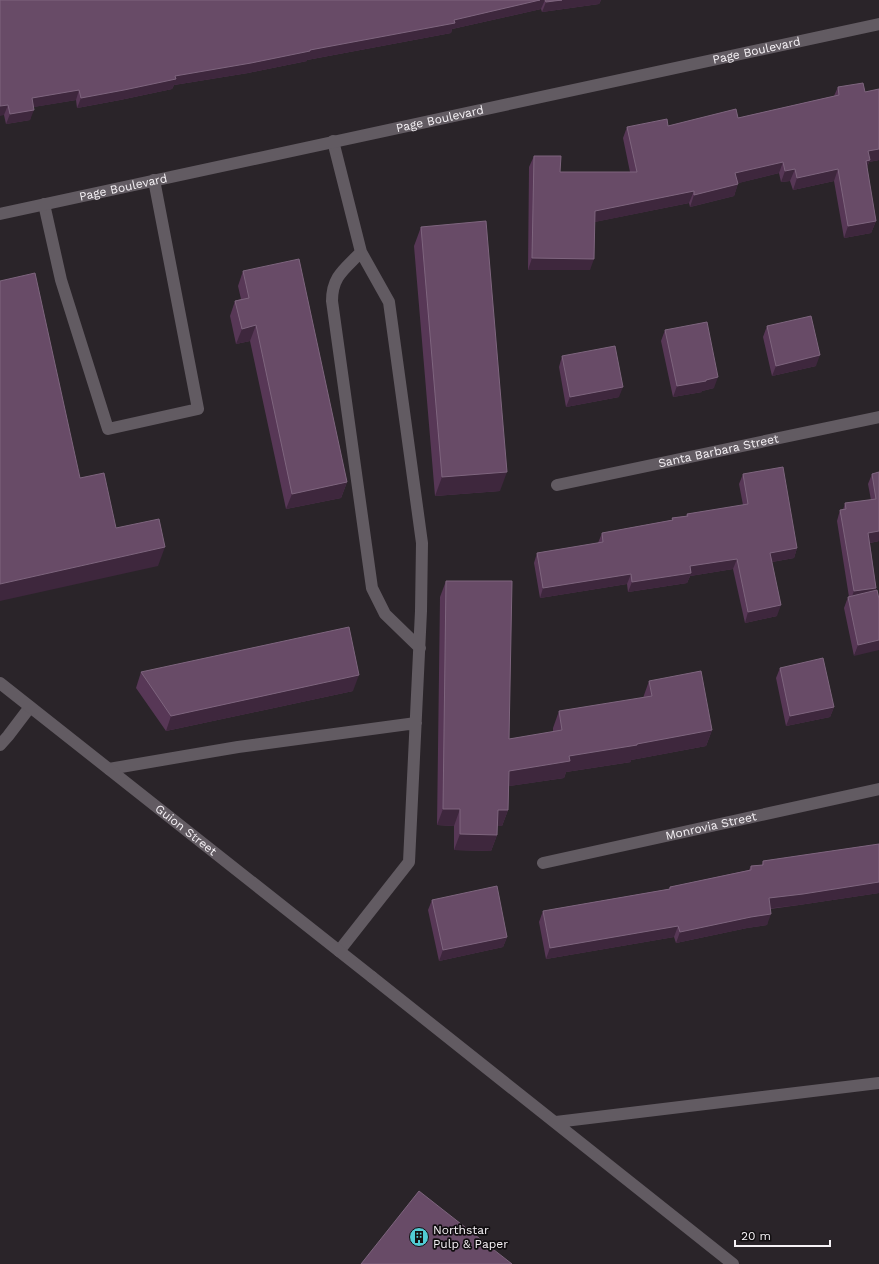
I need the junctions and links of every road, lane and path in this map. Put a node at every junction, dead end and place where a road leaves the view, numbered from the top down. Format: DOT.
graph roads {
  1 [pos="879,24"];
  2 [pos="333,141"];
  3 [pos="154,180"];
  4 [pos="44,204"];
  5 [pos="0,214"];
  6 [pos="361,252"];
  7 [pos="879,417"];
  8 [pos="557,486"];
  9 [pos="420,648"];
  10 [pos="0,683"];
  11 [pos="30,707"];
  12 [pos="416,723"];
  13 [pos="0,745"];
  14 [pos="108,769"];
  15 [pos="879,789"];
  16 [pos="543,863"];
  17 [pos="339,951"];
  18 [pos="879,1083"];
  19 [pos="556,1122"];
  20 [pos="733,1264"];
  1 -- 2 [label="street, Page Boulevard"];
  2 -- 3 [label="street, Page Boulevard"];
  2 -- 6 [label="street"];
  3 -- 4 [label="street, Page Boulevard"];
  3 -- 4 [label="street"];
  4 -- 5 [label="street, Page Boulevard"];
  6 -- 9 [label="street"];
  6 -- 9 [label="street"];
  7 -- 8 [label="street, Santa Barbara Street"];
  9 -- 12 [label="street"];
  10 -- 11 [label="street, Guion Street"];
  11 -- 13 [label="street"];
  11 -- 14 [label="street, Guion Street"];
  12 -- 14 [label="street"];
  12 -- 17 [label="street"];
  14 -- 17 [label="street, Guion Street"];
  15 -- 16 [label="street, Monrovia Street"];
  17 -- 19 [label="street, Guion Street"];
  18 -- 19 [label="street"];
  19 -- 20 [label="street, Guion Street"];
}
